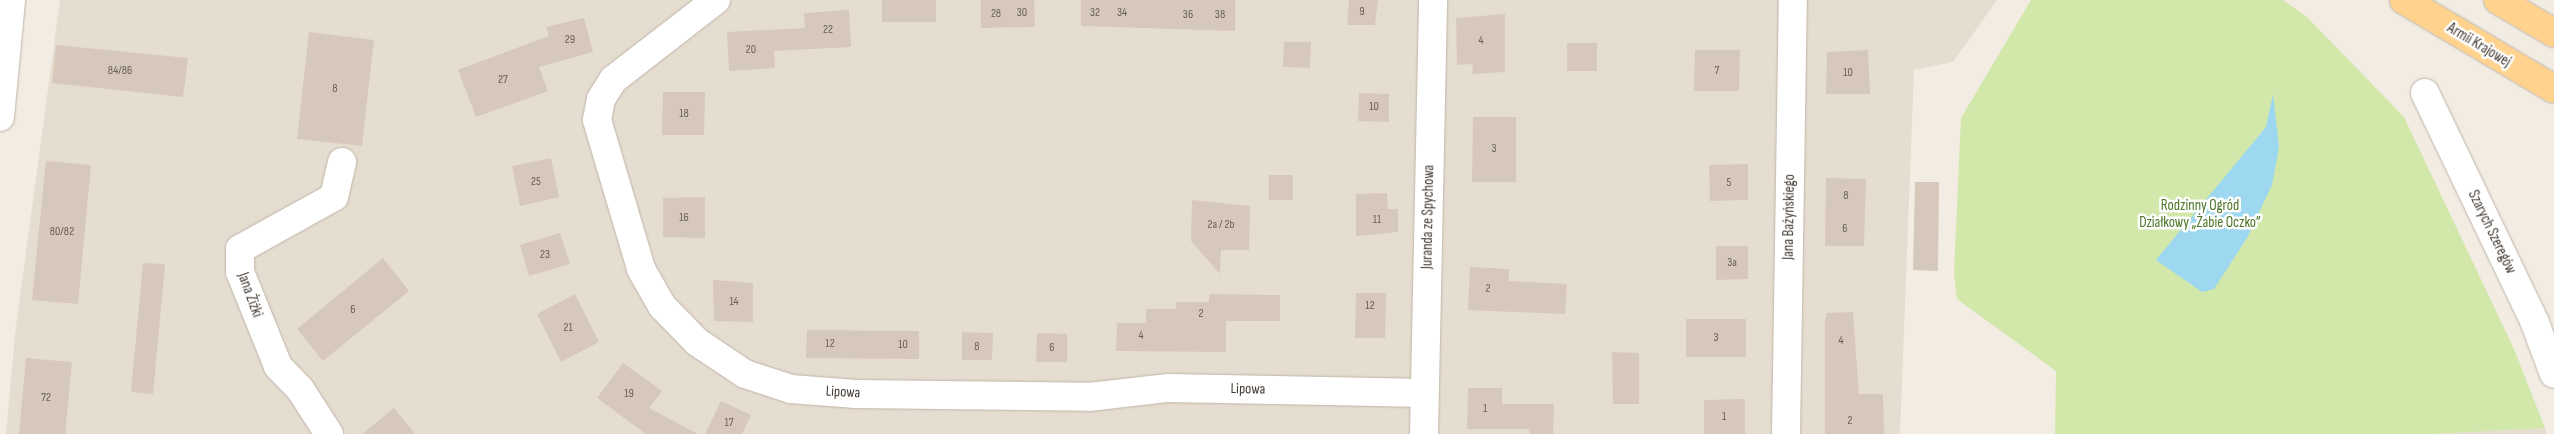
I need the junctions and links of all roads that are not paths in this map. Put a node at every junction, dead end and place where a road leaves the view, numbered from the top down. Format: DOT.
graph roads {
  1 [pos="11,0"];
  2 [pos="716,0"];
  3 [pos="1433,0"];
  4 [pos="1793,0"];
  5 [pos="2404,0"];
  6 [pos="2498,0"];
  7 [pos="2554,33"];
  8 [pos="2554,89"];
  9 [pos="2425,93"];
  10 [pos="0,117"];
  11 [pos="342,162"];
  12 [pos="2554,374"];
  13 [pos="1424,393"];
  14 [pos="329,434"];
  15 [pos="1424,434"];
  16 [pos="1786,434"];
  1 -- 10 [label="street"];
  2 -- 13 [label="street, Lipowa"];
  3 -- 13 [label="street, Juranda ze Spychowa"];
  4 -- 16 [label="street, Jana Bażyńskiego"];
  5 -- 8 [label="main road, Armii Krajowej"];
  6 -- 7 [label="main road"];
  9 -- 12 [label="street, Szarych Szeregów"];
  11 -- 14 [label="street, Jana Żiżki"];
  13 -- 15 [label="street, Juranda ze Spychowa"];
}
